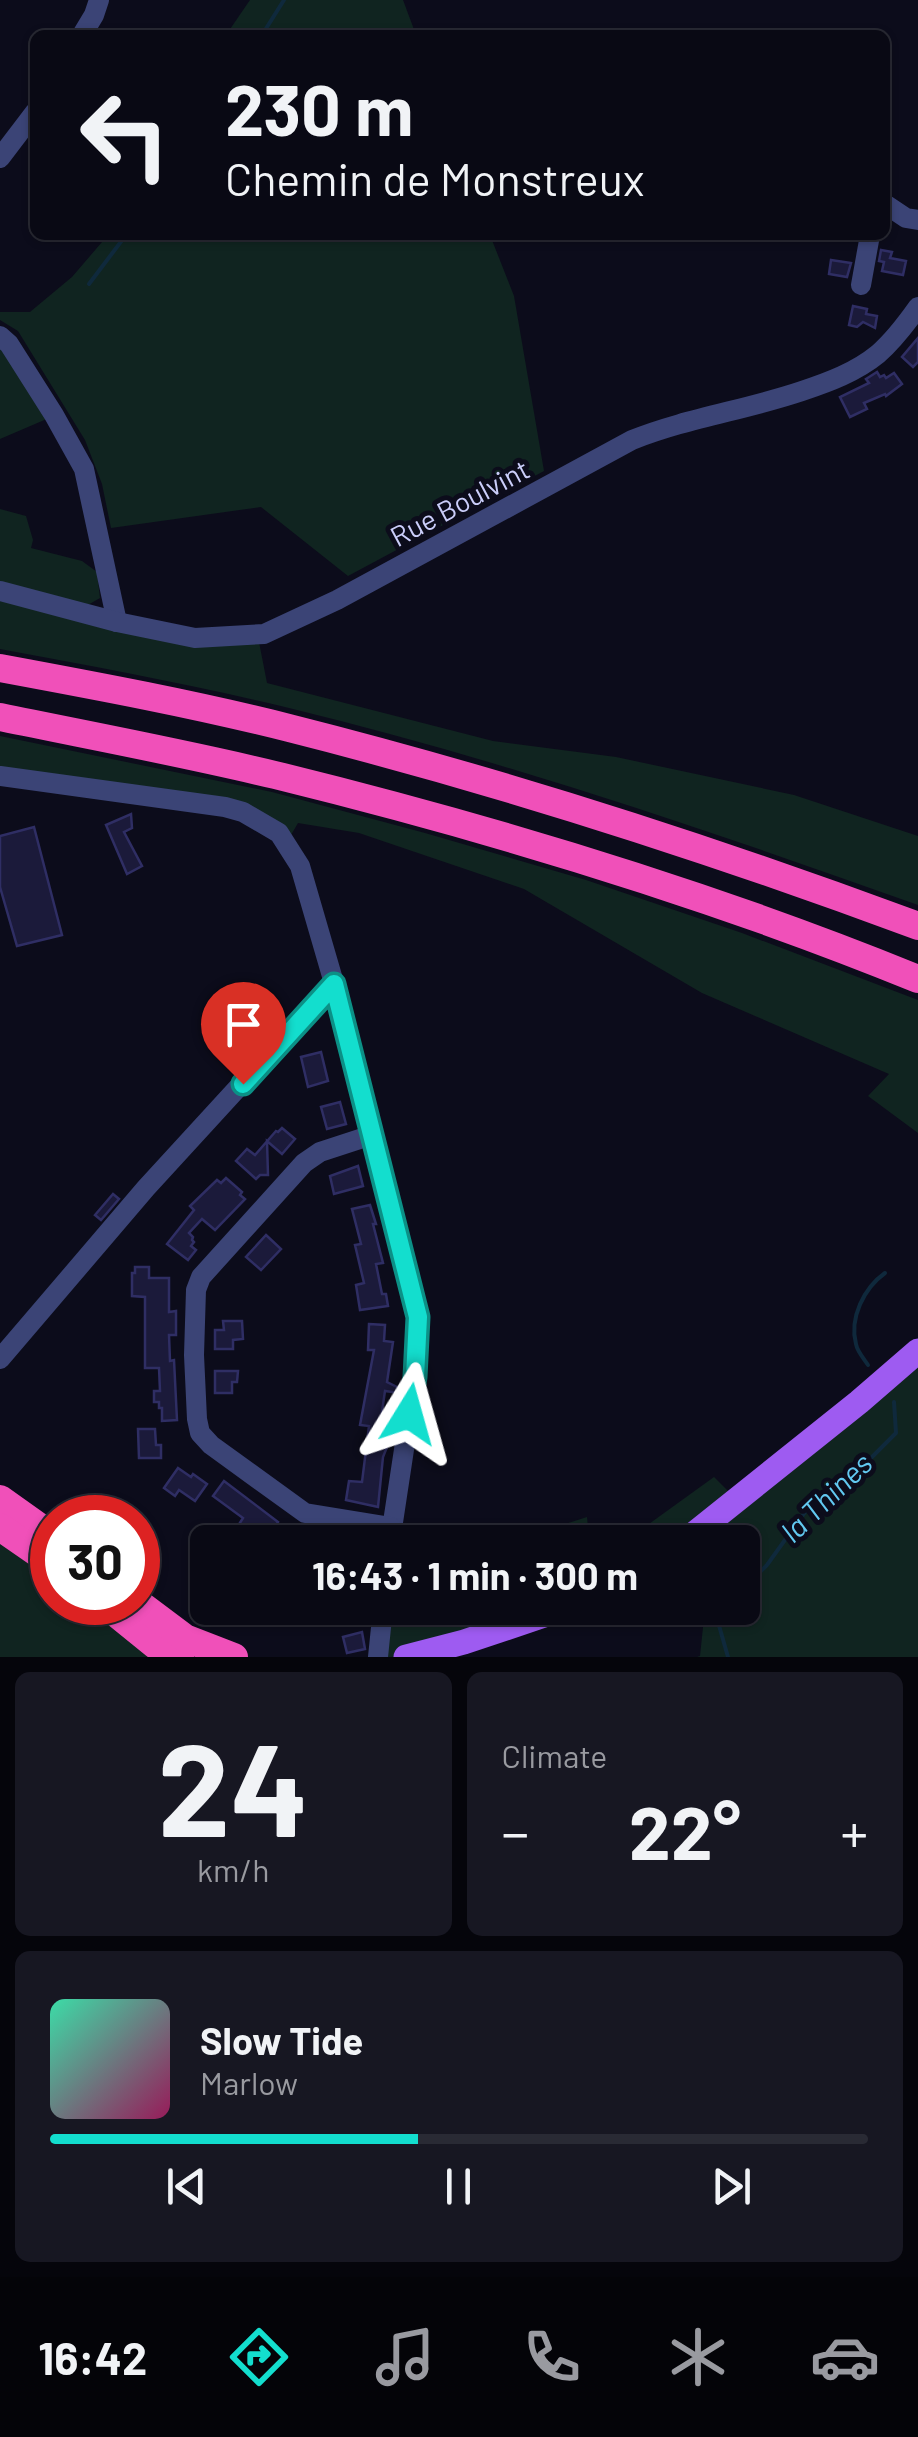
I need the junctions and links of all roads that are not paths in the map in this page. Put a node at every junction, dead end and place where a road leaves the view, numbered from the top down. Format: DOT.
graph roads {
  1 [pos="100,0"];
  2 [pos="85,30"];
  3 [pos="30,119"];
  4 [pos="0,158"];
  5 [pos="890,207"];
  6 [pos="918,220"];
  7 [pos="869,240"];
  8 [pos="861,285"];
  9 [pos="918,307"];
  10 [pos="0,336"];
  11 [pos="0,592"];
  12 [pos="118,622"];
  13 [pos="0,668"];
  14 [pos="0,718"];
  15 [pos="0,776"];
  16 [pos="918,926"];
  17 [pos="918,979"];
  18 [pos="334,984"];
  19 [pos="372,1135"];
  20 [pos="918,1351"];
  21 [pos="0,1360"];
  22 [pos="0,1499"];
  23 [pos="30,1520"];
  24 [pos="352,1525"];
  25 [pos="393,1525"];
  26 [pos="705,1525"];
  27 [pos="0,1526"];
  28 [pos="30,1547"];
  29 [pos="160,1619"];
  30 [pos="137,1625"];
  31 [pos="381,1625"];
  32 [pos="515,1625"];
  33 [pos="179,1653"];
  34 [pos="234,1657"];
  35 [pos="378,1657"];
  36 [pos="406,1657"];
  1 -- 2 [label="street"];
  3 -- 4 [label="street"];
  5 -- 6 [label="street"];
  7 -- 8 [label="street"];
  9 -- 12 [label="street, Rue Boulvint"];
  10 -- 12 [label="street"];
  11 -- 12 [label="street, Rue Boulvint"];
  13 -- 16 [label="highway"];
  14 -- 17 [label="highway"];
  15 -- 18 [label="street"];
  18 -- 19 [label="street"];
  18 -- 21 [label="street"];
  19 -- 24 [label="street"];
  19 -- 25 [label="street"];
  20 -- 26 [label="main road"];
  22 -- 23 [label="highway"];
  27 -- 28 [label="highway"];
  29 -- 33 [label="highway"];
  30 -- 33 [label="highway"];
  31 -- 35 [label="street"];
  32 -- 36 [label="main road"];
  33 -- 34 [label="highway"];
}
